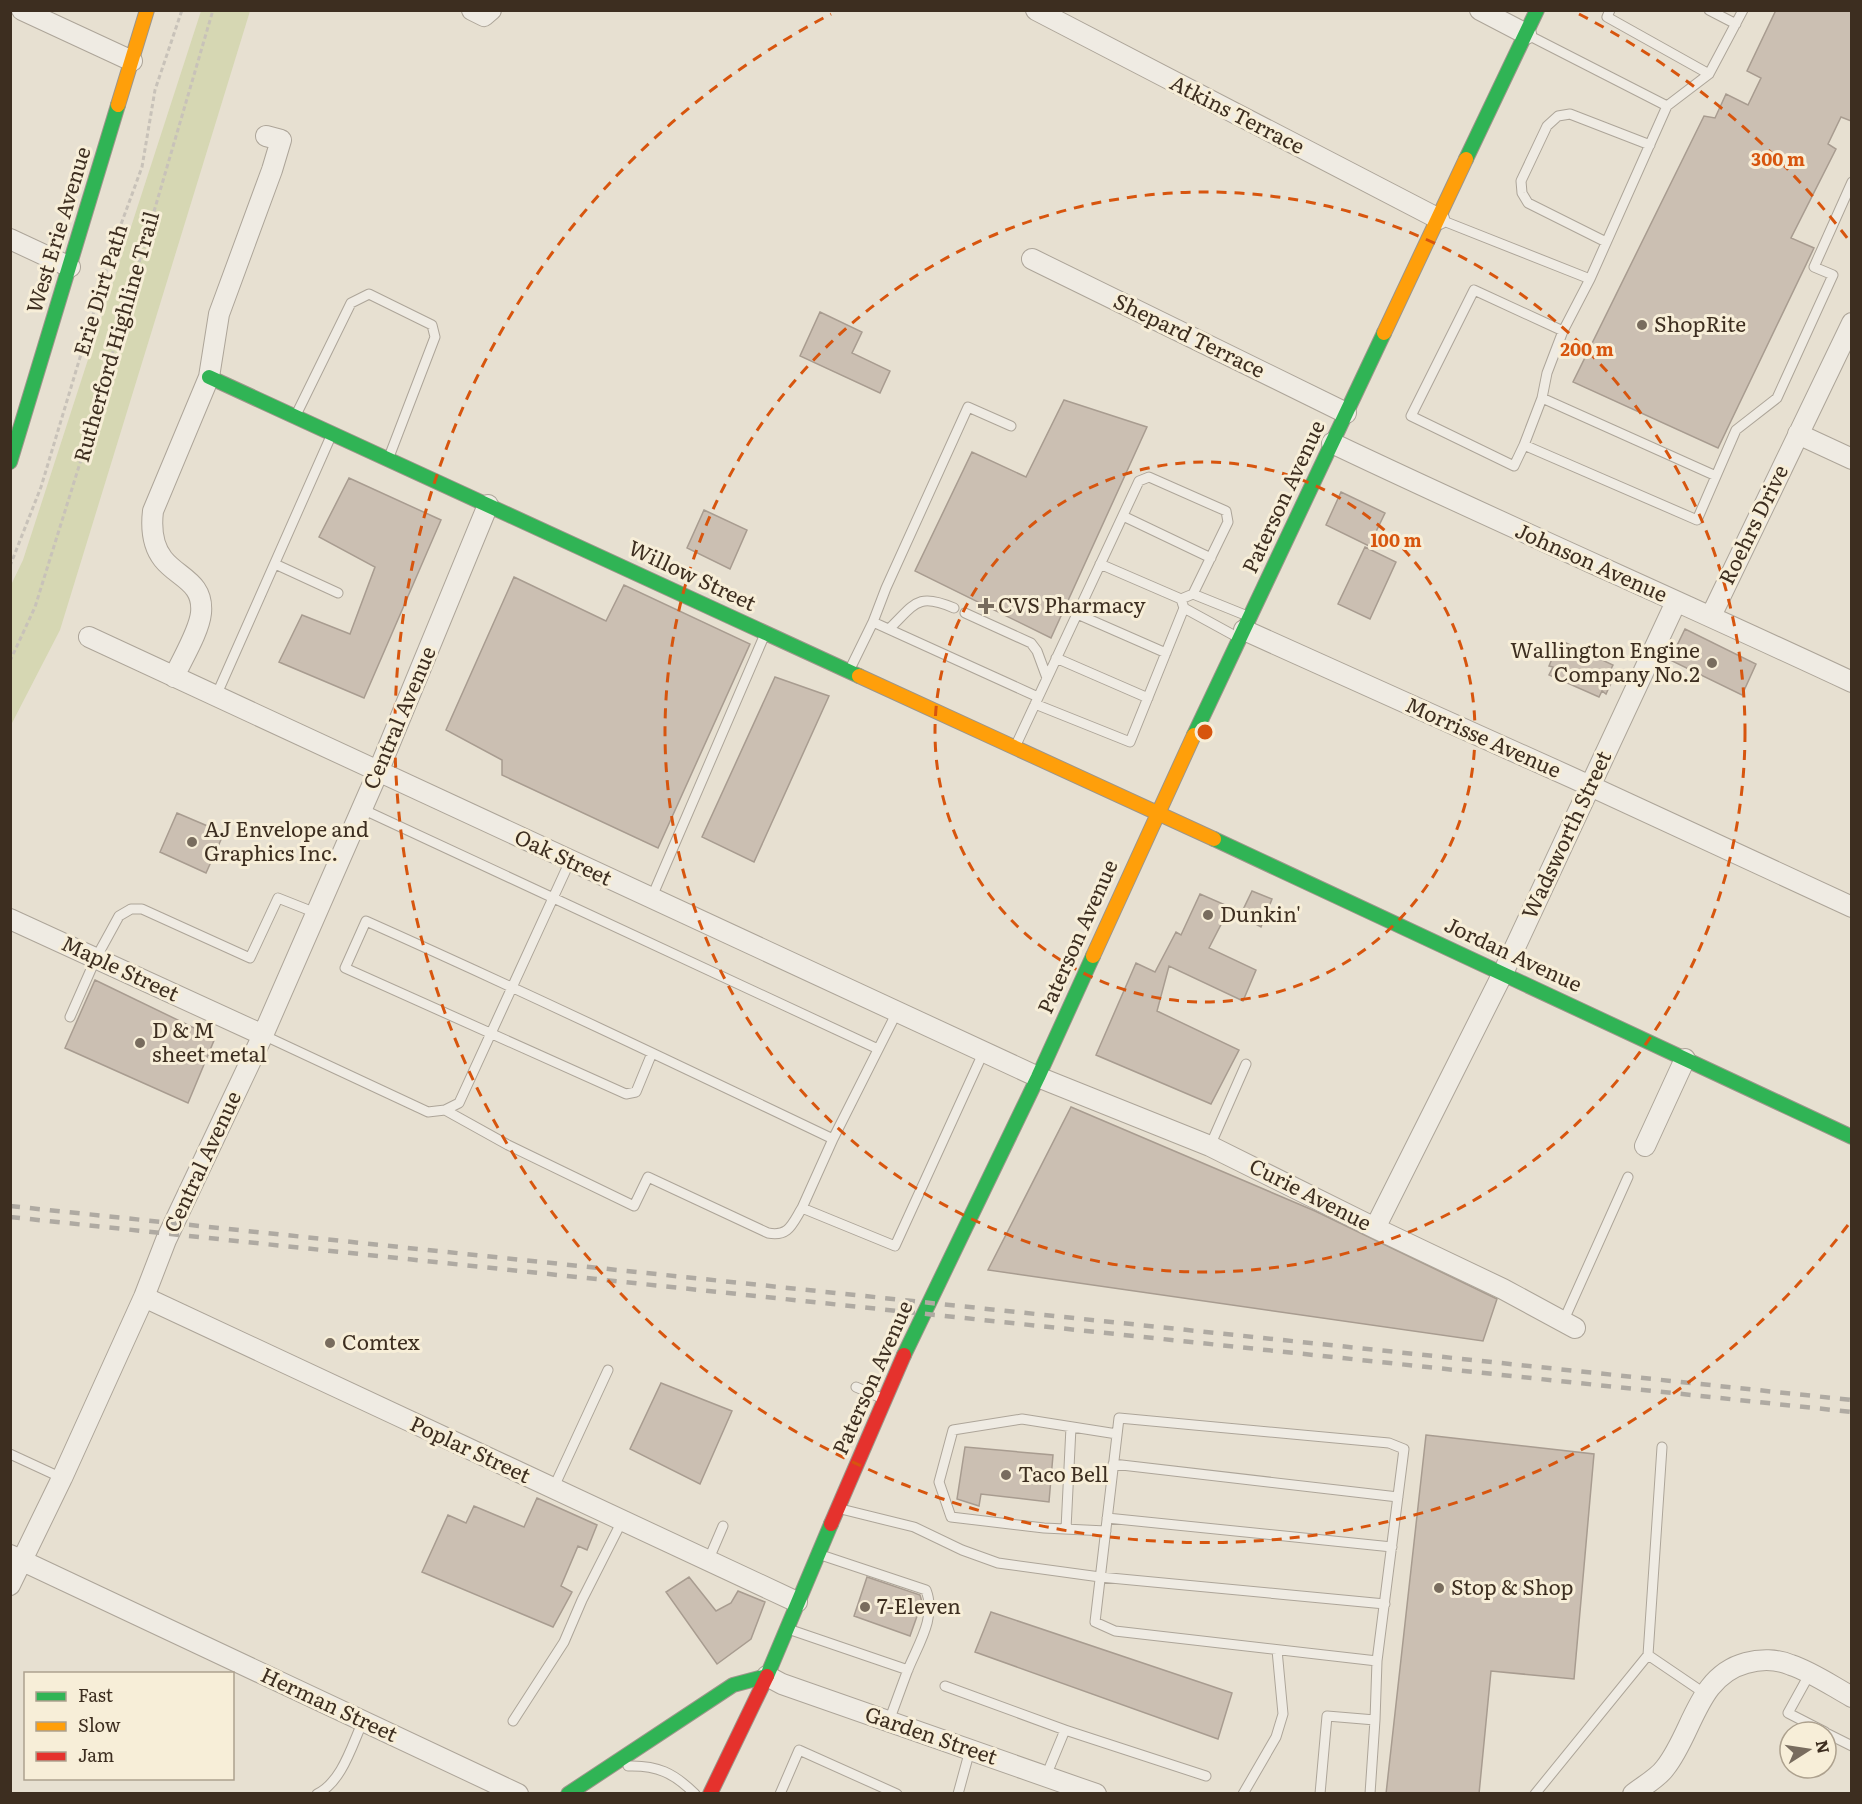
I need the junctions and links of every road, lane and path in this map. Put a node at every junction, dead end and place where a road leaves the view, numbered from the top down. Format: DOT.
graph roads {
  1 [pos="22,10"];
  2 [pos="147,10"];
  3 [pos="182,10"];
  4 [pos="213,10"];
  5 [pos="472,10"];
  6 [pos="491,10"];
  7 [pos="1036,10"];
  8 [pos="1480,10"];
  9 [pos="1537,10"];
  10 [pos="1610,10"];
  11 [pos="1709,10"];
  12 [pos="1743,10"];
  13 [pos="1736,24"];
  14 [pos="1526,34"];
  15 [pos="132,61"];
  16 [pos="1709,74"];
  17 [pos="1667,106"];
  18 [pos="266,136"];
  19 [pos="1650,145"];
  20 [pos="1851,182"];
  21 [pos="1439,219"];
  22 [pos="10,239"];
  23 [pos="1606,242"];
  24 [pos="1032,259"];
  25 [pos="70,267"];
  26 [pos="1590,279"];
  27 [pos="1851,323"];
  28 [pos="1563,331"];
  29 [pos="209,377"];
  30 [pos="1542,398"];
  31 [pos="1346,413"];
  32 [pos="295,417"];
  33 [pos="1011,426"];
  34 [pos="332,434"];
  35 [pos="1798,434"];
  36 [pos="1332,443"];
  37 [pos="1524,445"];
  38 [pos="388,459"];
  39 [pos="1851,459"];
  40 [pos="10,462"];
  41 [pos="1716,476"];
  42 [pos="488,505"];
  43 [pos="1123,516"];
  44 [pos="1211,558"];
  45 [pos="274,564"];
  46 [pos="1100,564"];
  47 [pos="10,566"];
  48 [pos="338,593"];
  49 [pos="1193,594"];
  50 [pos="1676,602"];
  51 [pos="1183,604"];
  52 [pos="954,608"];
  53 [pos="965,613"];
  54 [pos="1077,614"];
  55 [pos="1711,616"];
  56 [pos="873,621"];
  57 [pos="889,628"];
  58 [pos="1244,628"];
  59 [pos="766,633"];
  60 [pos="89,637"];
  61 [pos="1166,653"];
  62 [pos="1056,658"];
  63 [pos="10,661"];
  64 [pos="849,671"];
  65 [pos="174,677"];
  66 [pos="1047,678"];
  67 [pos="1851,682"];
  68 [pos="216,696"];
  69 [pos="1148,698"];
  70 [pos="1037,700"];
  71 [pos="1015,747"];
  72 [pos="378,772"];
  73 [pos="1590,786"];
  74 [pos="362,809"];
  75 [pos="1157,813"];
  76 [pos="570,861"];
  77 [pos="552,898"];
  78 [pos="651,899"];
  79 [pos="1851,907"];
  80 [pos="316,913"];
  81 [pos="10,919"];
  82 [pos="96,958"];
  83 [pos="1503,973"];
  84 [pos="512,987"];
  85 [pos="897,1012"];
  86 [pos="70,1017"];
  87 [pos="490,1034"];
  88 [pos="263,1035"];
  89 [pos="878,1050"];
  90 [pos="984,1051"];
  91 [pos="651,1053"];
  92 [pos="1685,1059"];
  93 [pos="1246,1064"];
  94 [pos="1038,1077"];
  95 [pos="445,1110"];
  96 [pos="1851,1137"];
  97 [pos="833,1139"];
  98 [pos="1210,1146"];
  99 [pos="1645,1146"];
  100 [pos="1628,1177"];
  101 [pos="802,1208"];
  102 [pos="1375,1228"];
  103 [pos="144,1297"];
  104 [pos="1569,1325"];
  105 [pos="608,1370"];
  106 [pos="856,1387"];
  107 [pos="884,1399"];
  108 [pos="1071,1427"];
  109 [pos="1117,1434"];
  110 [pos="1662,1447"];
  111 [pos="10,1454"];
  112 [pos="1113,1464"];
  113 [pos="62,1478"];
  114 [pos="553,1489"];
  115 [pos="1398,1497"];
  116 [pos="838,1508"];
  117 [pos="1107,1518"];
  118 [pos="622,1521"];
  119 [pos="723,1526"];
  120 [pos="1066,1529"];
  121 [pos="1106,1531"];
  122 [pos="1392,1547"];
  123 [pos="819,1554"];
  124 [pos="16,1558"];
  125 [pos="708,1561"];
  126 [pos="1100,1577"];
  127 [pos="10,1585"];
  128 [pos="797,1602"];
  129 [pos="1385,1604"];
  130 [pos="786,1629"];
  131 [pos="1277,1650"];
  132 [pos="1648,1655"];
  133 [pos="1377,1661"];
  134 [pos="908,1670"];
  135 [pos="1809,1675"];
  136 [pos="767,1677"];
  137 [pos="945,1686"];
  138 [pos="1704,1693"];
  139 [pos="1851,1697"];
  140 [pos="364,1720"];
  141 [pos="1375,1720"];
  142 [pos="1802,1720"];
  143 [pos="513,1721"];
  144 [pos="889,1722"];
  145 [pos="1065,1730"];
  146 [pos="970,1750"];
  147 [pos="610,1766"];
  148 [pos="1046,1776"];
  149 [pos="1206,1776"];
  150 [pos="1088,1792"];
  151 [pos="318,1794"];
  152 [pos="518,1794"];
  153 [pos="568,1794"];
  154 [pos="695,1794"];
  155 [pos="710,1794"];
  156 [pos="780,1794"];
  157 [pos="897,1794"];
  158 [pos="958,1794"];
  159 [pos="1244,1794"];
  160 [pos="1320,1794"];
  161 [pos="1370,1794"];
  162 [pos="1535,1794"];
  163 [pos="1633,1794"];
  1 -- 15 [label="street"];
  2 -- 15 [label="street, West Erie Avenue"];
  3 -- 47 [label="path, Erie Dirt Path"];
  4 -- 63 [label="path, Rutherford Highline Trail"];
  5 -- 6 [label="street"];
  7 -- 21 [label="street, Atkins Terrace"];
  8 -- 14 [label="street"];
  9 -- 14 [label="street, Paterson Avenue"];
  10 -- 16 [label="lane"];
  11 -- 13 [label="lane"];
  12 -- 13 [label="lane"];
  13 -- 16 [label="lane"];
  14 -- 17 [label="lane"];
  14 -- 21 [label="street, Paterson Avenue"];
  15 -- 25 [label="street, West Erie Avenue"];
  16 -- 17 [label="lane"];
  17 -- 19 [label="lane"];
  18 -- 29 [label="street"];
  19 -- 23 [label="lane"];
  19 -- 23 [label="lane"];
  20 -- 41 [label="lane"];
  21 -- 26 [label="lane"];
  21 -- 31 [label="street, Paterson Avenue"];
  22 -- 25 [label="street"];
  23 -- 26 [label="lane"];
  24 -- 31 [label="street, Shepard Terrace"];
  25 -- 40 [label="street, West Erie Avenue"];
  26 -- 28 [label="lane"];
  27 -- 35 [label="street, Roehrs Drive"];
  28 -- 30 [label="lane"];
  28 -- 37 [label="lane"];
  29 -- 32 [label="street, Willow Street"];
  29 -- 65 [label="street"];
  30 -- 37 [label="lane"];
  30 -- 41 [label="lane"];
  31 -- 36 [label="street, Paterson Avenue"];
  32 -- 34 [label="street, Willow Street"];
  32 -- 38 [label="lane"];
  33 -- 56 [label="lane"];
  34 -- 38 [label="street, Willow Street"];
  34 -- 45 [label="lane"];
  35 -- 39 [label="street"];
  35 -- 55 [label="street, Roehrs Drive"];
  36 -- 50 [label="street, Johnson Avenue"];
  36 -- 58 [label="street, Paterson Avenue"];
  37 -- 41 [label="lane"];
  38 -- 42 [label="street, Willow Street"];
  42 -- 59 [label="street, Willow Street"];
  42 -- 72 [label="street, Central Avenue"];
  43 -- 44 [label="lane"];
  43 -- 44 [label="lane"];
  43 -- 46 [label="lane"];
  44 -- 49 [label="lane"];
  45 -- 48 [label="lane"];
  45 -- 68 [label="lane"];
  46 -- 51 [label="lane"];
  46 -- 54 [label="lane"];
  49 -- 51 [label="lane"];
  49 -- 58 [label="lane"];
  50 -- 55 [label="street, Johnson Avenue"];
  50 -- 73 [label="street, Wadsworth Street"];
  51 -- 58 [label="lane"];
  51 -- 61 [label="lane"];
  52 -- 57 [label="lane"];
  53 -- 66 [label="lane"];
  54 -- 61 [label="lane"];
  54 -- 62 [label="lane"];
  55 -- 67 [label="street, Johnson Avenue"];
  56 -- 57 [label="lane"];
  56 -- 64 [label="lane"];
  57 -- 70 [label="lane"];
  58 -- 73 [label="street, Morrisse Avenue"];
  58 -- 75 [label="street, Paterson Avenue"];
  59 -- 64 [label="street, Willow Street"];
  59 -- 78 [label="lane"];
  60 -- 65 [label="street, Oak Street"];
  61 -- 69 [label="lane"];
  62 -- 66 [label="lane"];
  62 -- 69 [label="lane"];
  64 -- 71 [label="street, Willow Street"];
  65 -- 68 [label="street, Oak Street"];
  66 -- 70 [label="lane"];
  68 -- 72 [label="street, Oak Street"];
  69 -- 70 [label="lane"];
  70 -- 71 [label="lane"];
  71 -- 75 [label="street, Willow Street"];
  72 -- 74 [label="street, Central Avenue"];
  72 -- 76 [label="street, Oak Street"];
  73 -- 79 [label="street, Morrisse Avenue"];
  73 -- 83 [label="street, Wadsworth Street"];
  74 -- 77 [label="lane"];
  74 -- 80 [label="street, Central Avenue"];
  75 -- 83 [label="street, Jordan Avenue"];
  75 -- 94 [label="street, Paterson Avenue"];
  76 -- 77 [label="lane"];
  76 -- 78 [label="street, Oak Street"];
  77 -- 84 [label="lane"];
  77 -- 89 [label="lane"];
  78 -- 85 [label="street, Oak Street"];
  80 -- 82 [label="lane"];
  80 -- 88 [label="street, Central Avenue"];
  81 -- 82 [label="street, Maple Street"];
  82 -- 86 [label="lane"];
  82 -- 88 [label="street, Maple Street"];
  83 -- 92 [label="street, Jordan Avenue"];
  83 -- 102 [label="street, Wadsworth Street"];
  84 -- 87 [label="lane"];
  84 -- 87 [label="lane"];
  84 -- 91 [label="lane"];
  85 -- 89 [label="lane"];
  85 -- 90 [label="street, Oak Street"];
  87 -- 91 [label="lane"];
  87 -- 95 [label="lane"];
  88 -- 95 [label="lane"];
  88 -- 103 [label="street, Central Avenue"];
  89 -- 97 [label="lane"];
  90 -- 94 [label="street, Oak Street"];
  90 -- 101 [label="lane"];
  91 -- 97 [label="lane"];
  92 -- 96 [label="street, Jordan Avenue"];
  92 -- 99 [label="street"];
  93 -- 98 [label="lane"];
  94 -- 98 [label="street, Curie Avenue"];
  94 -- 107 [label="street, Paterson Avenue"];
  95 -- 101 [label="lane"];
  97 -- 101 [label="lane"];
  98 -- 102 [label="street, Curie Avenue"];
  100 -- 104 [label="lane"];
  102 -- 104 [label="street, Curie Avenue"];
  103 -- 113 [label="street, Central Avenue"];
  103 -- 114 [label="street, Poplar Street"];
  105 -- 114 [label="lane"];
  106 -- 107 [label="lane"];
  107 -- 116 [label="street, Paterson Avenue"];
  108 -- 109 [label="lane"];
  108 -- 120 [label="lane"];
  108 -- 120 [label="lane"];
  109 -- 112 [label="lane"];
  109 -- 115 [label="lane"];
  110 -- 132 [label="lane"];
  111 -- 113 [label="lane"];
  112 -- 115 [label="lane"];
  112 -- 117 [label="lane"];
  113 -- 124 [label="street, Central Avenue"];
  114 -- 118 [label="street, Poplar Street"];
  115 -- 122 [label="lane"];
  116 -- 123 [label="street, Paterson Avenue"];
  116 -- 126 [label="lane"];
  117 -- 121 [label="lane"];
  117 -- 122 [label="lane"];
  118 -- 125 [label="street, Poplar Street"];
  118 -- 143 [label="lane"];
  119 -- 125 [label="lane"];
  120 -- 121 [label="lane"];
  121 -- 126 [label="lane"];
  122 -- 129 [label="lane"];
  123 -- 128 [label="street, Paterson Avenue"];
  123 -- 134 [label="lane"];
  124 -- 127 [label="street, Central Avenue"];
  124 -- 140 [label="street, Herman Street"];
  125 -- 128 [label="street, Poplar Street"];
  126 -- 129 [label="lane"];
  126 -- 131 [label="lane"];
  128 -- 130 [label="street, Paterson Avenue"];
  129 -- 133 [label="lane"];
  130 -- 134 [label="lane"];
  130 -- 136 [label="street, Paterson Avenue"];
  131 -- 133 [label="lane"];
  131 -- 159 [label="lane"];
  132 -- 138 [label="lane"];
  132 -- 162 [label="lane"];
  133 -- 141 [label="lane"];
  134 -- 144 [label="lane"];
  135 -- 138 [label="street"];
  135 -- 139 [label="street"];
  135 -- 142 [label="lane"];
  136 -- 144 [label="street, Garden Street"];
  136 -- 147 [label="street"];
  136 -- 155 [label="street, Paterson Avenue"];
  137 -- 145 [label="lane"];
  138 -- 163 [label="street"];
  140 -- 151 [label="lane"];
  140 -- 152 [label="street, Herman Street"];
  141 -- 160 [label="lane"];
  141 -- 161 [label="lane"];
  144 -- 146 [label="street, Garden Street"];
  145 -- 148 [label="lane"];
  145 -- 149 [label="lane"];
  146 -- 148 [label="street, Garden Street"];
  146 -- 158 [label="lane"];
  147 -- 153 [label="street"];
  147 -- 154 [label="lane"];
  148 -- 150 [label="street, Garden Street"];
  156 -- 157 [label="lane"];
}
